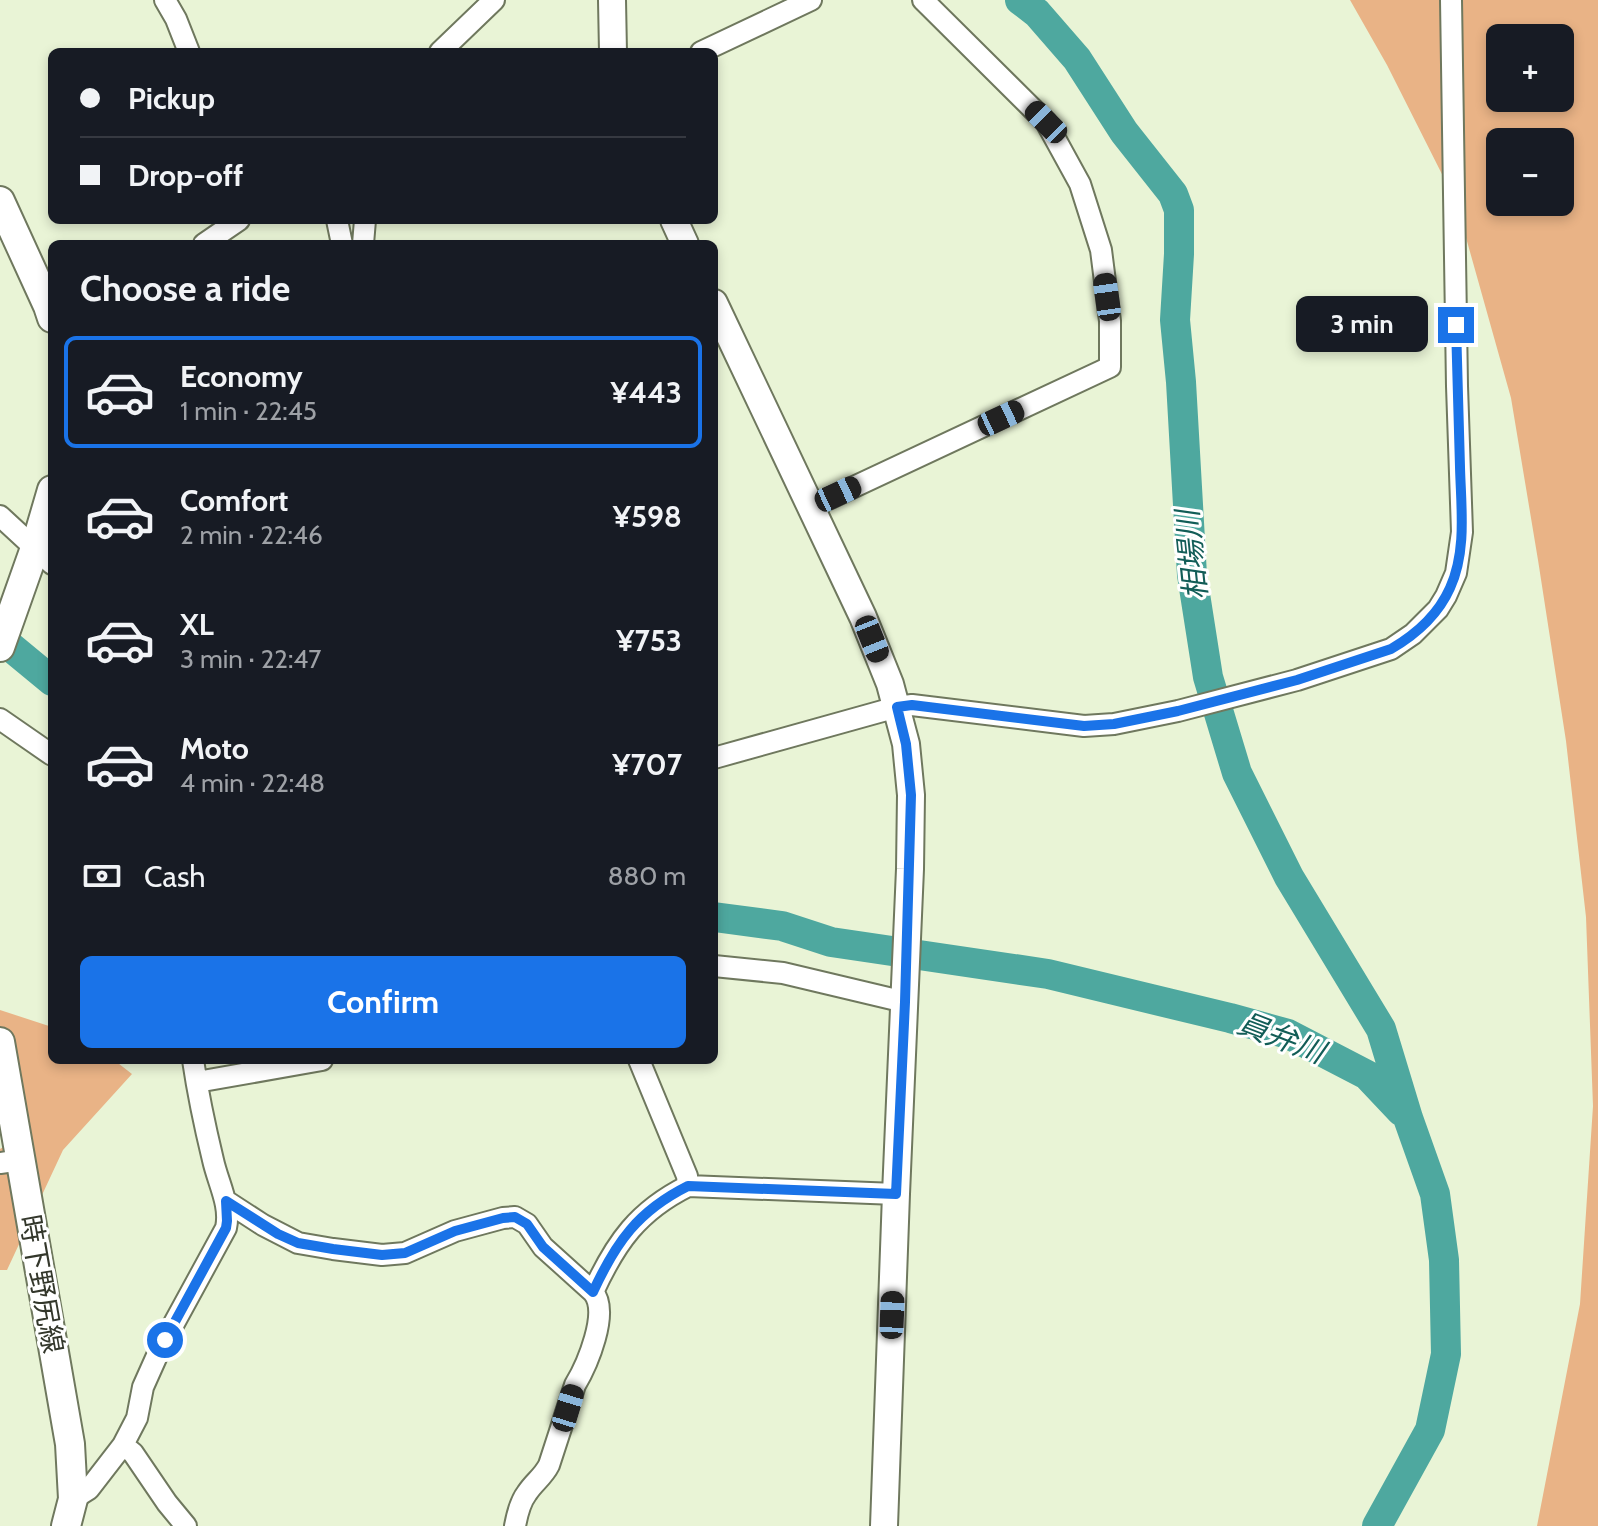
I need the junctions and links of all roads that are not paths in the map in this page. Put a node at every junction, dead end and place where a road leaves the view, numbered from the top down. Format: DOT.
graph roads {
  1 [pos="165,0"];
  2 [pos="494,0"];
  3 [pos="612,0"];
  4 [pos="811,0"];
  5 [pos="923,0"];
  6 [pos="1451,0"];
  7 [pos="187,48"];
  8 [pos="444,48"];
  9 [pos="613,48"];
  10 [pos="709,48"];
  11 [pos="0,201"];
  12 [pos="233,224"];
  13 [pos="210,240"];
  14 [pos="46,288"];
  15 [pos="718,311"];
  16 [pos="811,507"];
  17 [pos="48,511"];
  18 [pos="0,516"];
  19 [pos="39,557"];
  20 [pos="0,647"];
  21 [pos="897,707"];
  22 [pos="0,719"];
  23 [pos="48,752"];
  24 [pos="718,757"];
  25 [pos="718,966"];
  26 [pos="905,998"];
  27 [pos="0,1042"];
  28 [pos="194,1064"];
  29 [pos="299,1064"];
  30 [pos="641,1064"];
  31 [pos="197,1082"];
  32 [pos="10,1161"];
  33 [pos="688,1186"];
  34 [pos="896,1194"];
  35 [pos="226,1201"];
  36 [pos="593,1292"];
  37 [pos="123,1445"];
  38 [pos="70,1512"];
  39 [pos="186,1526"];
  40 [pos="515,1526"];
  41 [pos="884,1526"];
  1 -- 7 [label="street"];
  2 -- 8 [label="street"];
  3 -- 9 [label="street"];
  4 -- 10 [label="street"];
  5 -- 16 [label="street"];
  6 -- 21 [label="street"];
  11 -- 14 [label="main road"];
  12 -- 13 [label="street"];
  15 -- 16 [label="street"];
  16 -- 21 [label="street"];
  17 -- 19 [label="main road"];
  18 -- 19 [label="street"];
  19 -- 20 [label="main road"];
  21 -- 24 [label="street"];
  21 -- 26 [label="street"];
  22 -- 23 [label="street"];
  25 -- 26 [label="street"];
  26 -- 34 [label="street"];
  27 -- 32 [label="main road, 時下野尻線"];
  28 -- 31 [label="street"];
  29 -- 31 [label="street"];
  30 -- 33 [label="street"];
  31 -- 35 [label="street"];
  32 -- 38 [label="main road, 時下野尻線"];
  33 -- 34 [label="street"];
  33 -- 36 [label="street"];
  34 -- 41 [label="street"];
  35 -- 36 [label="street"];
  35 -- 37 [label="street"];
  36 -- 40 [label="street"];
  37 -- 38 [label="street"];
  37 -- 39 [label="street"];
}
